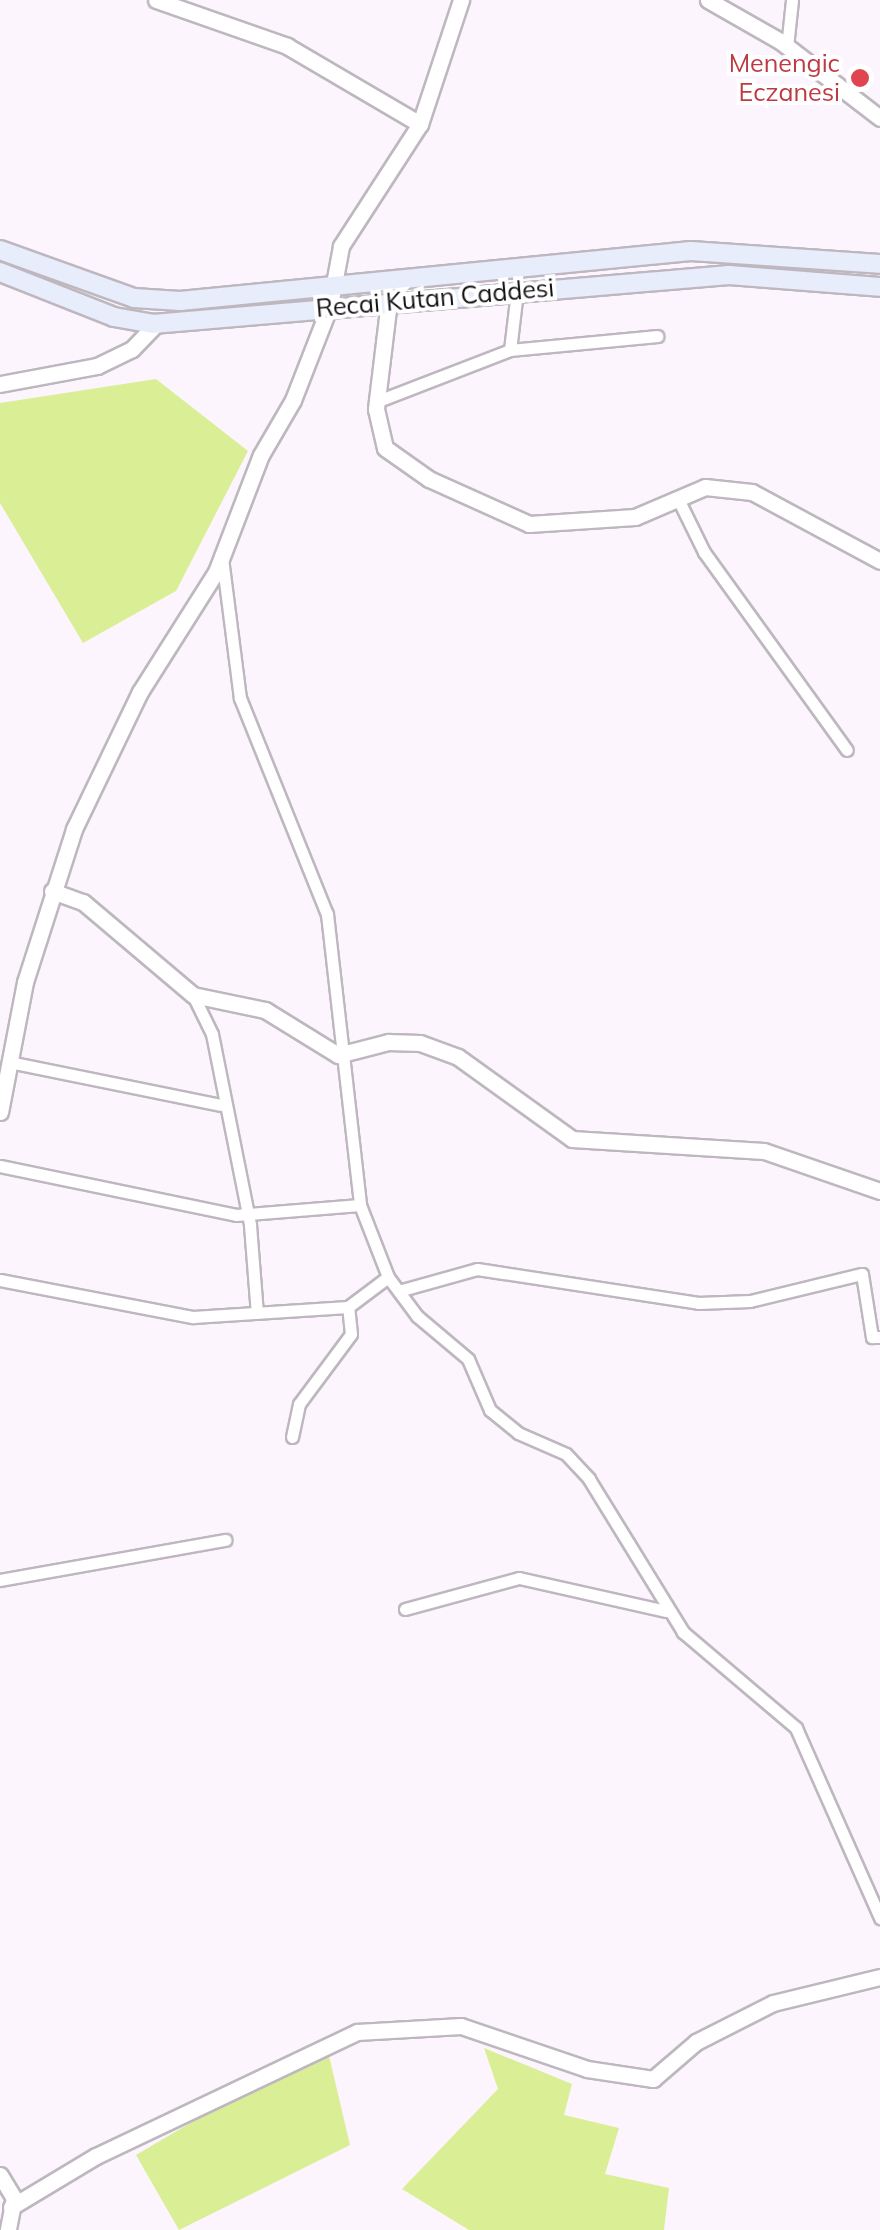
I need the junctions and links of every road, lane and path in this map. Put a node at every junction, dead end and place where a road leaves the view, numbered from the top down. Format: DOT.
graph roads {
  1 [pos="156,0"];
  2 [pos="461,0"];
  3 [pos="708,0"];
  4 [pos="792,0"];
  5 [pos="787,47"];
  6 [pos="880,118"];
  7 [pos="420,124"];
  8 [pos="0,250"];
  9 [pos="880,264"];
  10 [pos="0,272"];
  11 [pos="329,282"];
  12 [pos="880,286"];
  13 [pos="517,290"];
  14 [pos="389,301"];
  15 [pos="330,305"];
  16 [pos="156,324"];
  17 [pos="657,336"];
  18 [pos="510,350"];
  19 [pos="0,384"];
  20 [pos="378,401"];
  21 [pos="679,501"];
  22 [pos="221,556"];
  23 [pos="880,561"];
  24 [pos="847,750"];
  25 [pos="52,890"];
  26 [pos="194,995"];
  27 [pos="338,1055"];
  28 [pos="9,1062"];
  29 [pos="220,1105"];
  30 [pos="0,1112"];
  31 [pos="0,1166"];
  32 [pos="880,1191"];
  33 [pos="360,1205"];
  34 [pos="248,1216"];
  35 [pos="388,1277"];
  36 [pos="0,1280"];
  37 [pos="402,1290"];
  38 [pos="348,1306"];
  39 [pos="257,1313"];
  40 [pos="880,1336"];
  41 [pos="292,1437"];
  42 [pos="225,1540"];
  43 [pos="0,1580"];
  44 [pos="406,1609"];
  45 [pos="665,1610"];
  46 [pos="880,1918"];
  47 [pos="880,1978"];
  48 [pos="0,2176"];
  49 [pos="11,2207"];
  50 [pos="8,2230"];
  1 -- 7 [label="street"];
  2 -- 7 [label="street"];
  3 -- 5 [label="street"];
  4 -- 5 [label="street"];
  5 -- 6 [label="street"];
  7 -- 11 [label="street"];
  8 -- 11 [label="main road, Recai Kutan Caddesi"];
  9 -- 11 [label="main road, Recai Kutan Caddesi"];
  10 -- 16 [label="main road, Recai Kutan Caddesi"];
  11 -- 15 [label="street"];
  12 -- 13 [label="main road, Recai Kutan Caddesi"];
  13 -- 14 [label="main road, Recai Kutan Caddesi"];
  13 -- 18 [label="street"];
  14 -- 15 [label="main road, Recai Kutan Caddesi"];
  14 -- 20 [label="street"];
  15 -- 16 [label="main road, Recai Kutan Caddesi"];
  15 -- 22 [label="street"];
  16 -- 19 [label="street"];
  17 -- 18 [label="street"];
  18 -- 20 [label="street"];
  20 -- 21 [label="street"];
  21 -- 23 [label="street"];
  21 -- 24 [label="street"];
  22 -- 25 [label="street"];
  22 -- 27 [label="street"];
  25 -- 26 [label="street"];
  25 -- 28 [label="street"];
  26 -- 27 [label="street"];
  26 -- 29 [label="street"];
  27 -- 32 [label="street"];
  27 -- 33 [label="street"];
  28 -- 29 [label="street"];
  28 -- 30 [label="street"];
  29 -- 34 [label="street"];
  31 -- 34 [label="street"];
  33 -- 34 [label="street"];
  33 -- 35 [label="street"];
  34 -- 39 [label="street"];
  35 -- 37 [label="street"];
  35 -- 38 [label="street"];
  36 -- 39 [label="street"];
  37 -- 40 [label="street"];
  37 -- 45 [label="street"];
  38 -- 39 [label="street"];
  38 -- 41 [label="street"];
  42 -- 43 [label="street"];
  44 -- 45 [label="street"];
  45 -- 46 [label="street"];
  47 -- 49 [label="street"];
  48 -- 49 [label="street"];
  49 -- 50 [label="street"];
}
